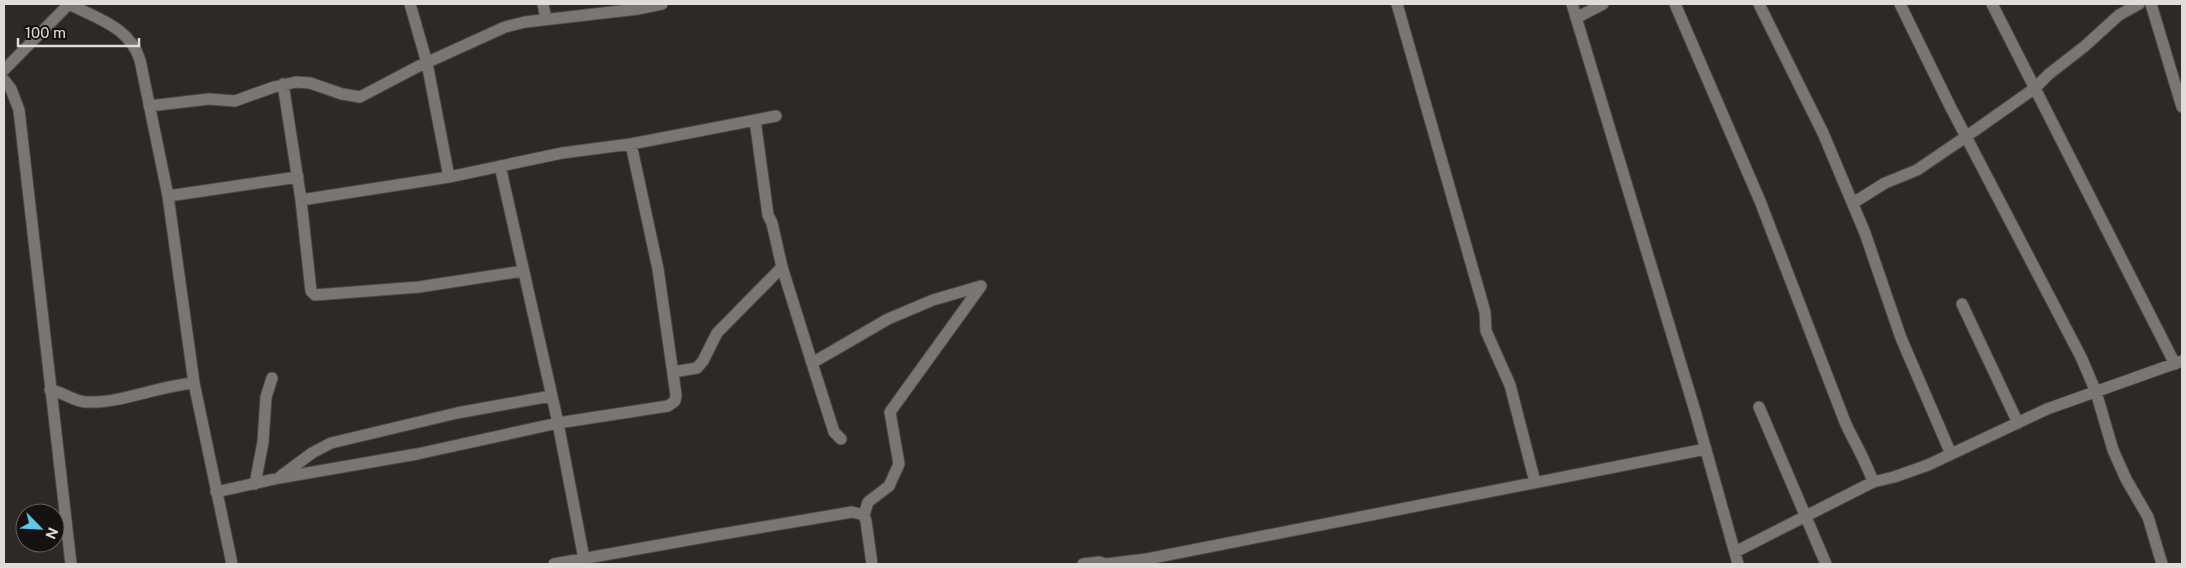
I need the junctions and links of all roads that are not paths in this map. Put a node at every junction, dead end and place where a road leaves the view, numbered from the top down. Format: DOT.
graph roads {
  1 [pos="410,4"];
  2 [pos="543,4"];
  3 [pos="662,4"];
  4 [pos="1397,4"];
  5 [pos="1572,4"];
  6 [pos="1603,4"];
  7 [pos="1674,4"];
  8 [pos="1759,4"];
  9 [pos="1900,4"];
  10 [pos="1992,4"];
  11 [pos="2139,4"];
  12 [pos="2151,4"];
  13 [pos="65,5"];
  14 [pos="1576,18"];
  15 [pos="546,19"];
  16 [pos="427,63"];
  17 [pos="4,70"];
  18 [pos="4,80"];
  19 [pos="284,84"];
  20 [pos="2035,88"];
  21 [pos="149,106"];
  22 [pos="2182,107"];
  23 [pos="776,116"];
  24 [pos="755,120"];
  25 [pos="1967,136"];
  26 [pos="631,144"];
  27 [pos="500,166"];
  28 [pos="450,176"];
  29 [pos="298,177"];
  30 [pos="168,196"];
  31 [pos="301,200"];
  32 [pos="1853,203"];
  33 [pos="782,267"];
  34 [pos="523,271"];
  35 [pos="1962,304"];
  36 [pos="2178,362"];
  37 [pos="812,363"];
  38 [pos="673,372"];
  39 [pos="272,378"];
  40 [pos="194,383"];
  41 [pos="50,390"];
  42 [pos="2096,392"];
  43 [pos="551,396"];
  44 [pos="1759,407"];
  45 [pos="558,423"];
  46 [pos="2018,423"];
  47 [pos="841,439"];
  48 [pos="1706,449"];
  49 [pos="1951,454"];
  50 [pos="279,478"];
  51 [pos="1535,482"];
  52 [pos="1873,482"];
  53 [pos="255,484"];
  54 [pos="216,492"];
  55 [pos="864,515"];
  56 [pos="1805,518"];
  57 [pos="1735,552"];
  58 [pos="585,561"];
  59 [pos="71,564"];
  60 [pos="232,564"];
  61 [pos="554,564"];
  62 [pos="872,564"];
  63 [pos="1083,564"];
  64 [pos="1738,564"];
  65 [pos="1826,564"];
  66 [pos="2162,564"];
  1 -- 16 [label="street"];
  2 -- 15 [label="street"];
  3 -- 15 [label="street"];
  4 -- 51 [label="street"];
  5 -- 14 [label="street"];
  6 -- 14 [label="street"];
  7 -- 52 [label="street"];
  8 -- 32 [label="street"];
  9 -- 25 [label="street"];
  10 -- 20 [label="street"];
  11 -- 20 [label="street"];
  12 -- 22 [label="street"];
  13 -- 17 [label="street"];
  13 -- 21 [label="street"];
  14 -- 48 [label="street"];
  15 -- 16 [label="street"];
  16 -- 19 [label="street"];
  16 -- 28 [label="street"];
  18 -- 41 [label="street"];
  19 -- 21 [label="street"];
  19 -- 29 [label="street"];
  20 -- 25 [label="street"];
  20 -- 36 [label="street"];
  21 -- 30 [label="street"];
  23 -- 24 [label="street"];
  24 -- 26 [label="street"];
  24 -- 33 [label="street"];
  25 -- 32 [label="street"];
  25 -- 42 [label="street"];
  26 -- 27 [label="street"];
  26 -- 38 [label="street"];
  27 -- 28 [label="street"];
  27 -- 34 [label="street"];
  28 -- 31 [label="street"];
  29 -- 30 [label="street"];
  29 -- 31 [label="street"];
  30 -- 40 [label="street"];
  31 -- 34 [label="street"];
  32 -- 49 [label="street"];
  33 -- 37 [label="street"];
  33 -- 38 [label="street"];
  34 -- 43 [label="street"];
  35 -- 46 [label="street"];
  36 -- 42 [label="street"];
  37 -- 47 [label="street"];
  37 -- 55 [label="street"];
  38 -- 45 [label="street"];
  39 -- 53 [label="street"];
  40 -- 41 [label="street"];
  40 -- 54 [label="street"];
  41 -- 59 [label="street"];
  42 -- 46 [label="street"];
  42 -- 66 [label="street"];
  43 -- 45 [label="street"];
  43 -- 50 [label="street"];
  44 -- 56 [label="street"];
  45 -- 50 [label="street"];
  45 -- 58 [label="street"];
  46 -- 49 [label="street"];
  48 -- 51 [label="street"];
  48 -- 57 [label="street"];
  49 -- 52 [label="street"];
  50 -- 53 [label="street"];
  51 -- 63 [label="street"];
  52 -- 56 [label="street"];
  53 -- 54 [label="street"];
  54 -- 60 [label="street"];
  55 -- 58 [label="street"];
  55 -- 62 [label="street"];
  56 -- 57 [label="street"];
  56 -- 65 [label="street"];
  57 -- 64 [label="street"];
  58 -- 61 [label="street"];
}
